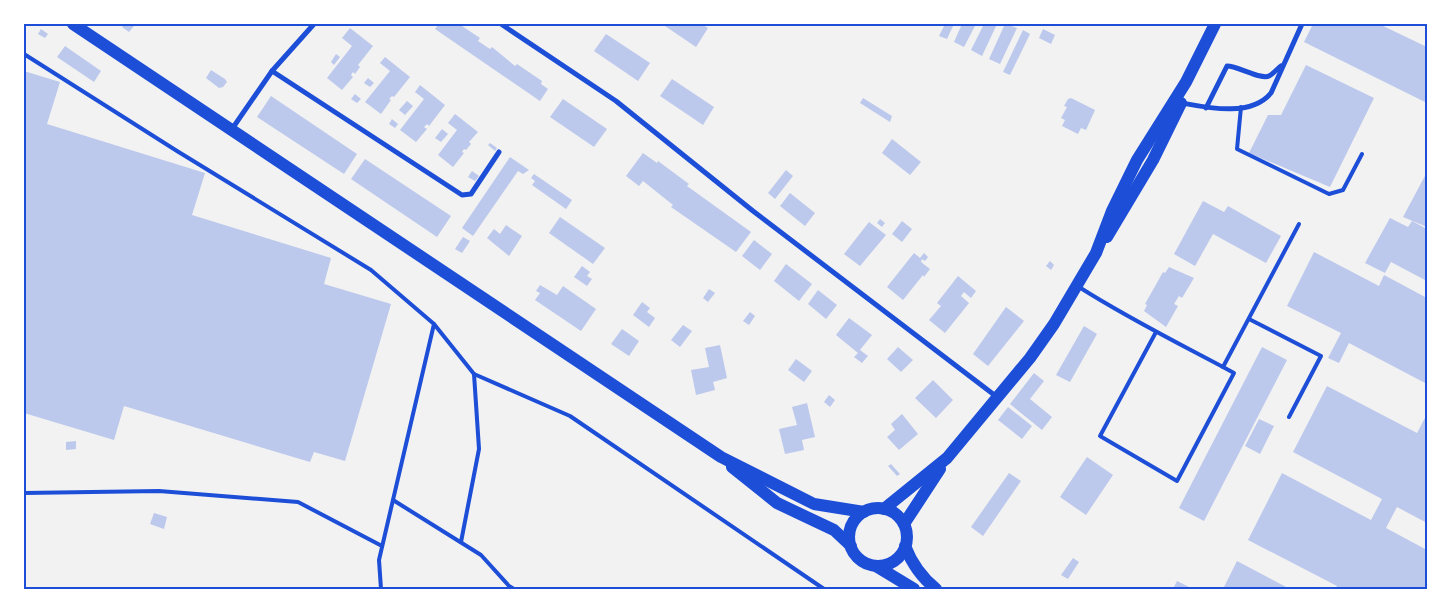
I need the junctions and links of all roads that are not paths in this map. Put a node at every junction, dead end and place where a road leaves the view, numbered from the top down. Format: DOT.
graph roads {
  1 [pos="74,24"];
  2 [pos="313,24"];
  3 [pos="501,24"];
  4 [pos="1215,24"];
  5 [pos="1302,24"];
  6 [pos="24,54"];
  7 [pos="1282,65"];
  8 [pos="272,71"];
  9 [pos="1186,82"];
  10 [pos="1182,102"];
  11 [pos="1241,107"];
  12 [pos="1206,108"];
  13 [pos="232,130"];
  14 [pos="499,152"];
  15 [pos="1362,154"];
  16 [pos="1299,224"];
  17 [pos="1096,253"];
  18 [pos="1078,286"];
  19 [pos="1248,319"];
  20 [pos="434,324"];
  21 [pos="1156,332"];
  22 [pos="1223,367"];
  23 [pos="474,374"];
  24 [pos="998,398"];
  25 [pos="1289,417"];
  26 [pos="721,457"];
  27 [pos="947,458"];
  28 [pos="24,493"];
  29 [pos="393,500"];
  30 [pos="884,509"];
  31 [pos="864,512"];
  32 [pos="904,524"];
  33 [pos="460,542"];
  34 [pos="382,546"];
  35 [pos="851,546"];
  36 [pos="905,546"];
  37 [pos="876,566"];
  38 [pos="381,589"];
  39 [pos="514,589"];
  40 [pos="824,589"];
  41 [pos="914,589"];
  42 [pos="936,589"];
  1 -- 13 [label="main road"];
  2 -- 8 [label="street"];
  3 -- 24 [label="street"];
  4 -- 9 [label="main road"];
  5 -- 7 [label="street"];
  6 -- 20 [label="lane"];
  7 -- 11 [label="street"];
  7 -- 12 [label="street"];
  8 -- 13 [label="street"];
  8 -- 14 [label="street"];
  9 -- 10 [label="main road"];
  9 -- 17 [label="main road"];
  10 -- 12 [label="street"];
  10 -- 17 [label="main road"];
  11 -- 12 [label="street"];
  11 -- 15 [label="lane"];
  13 -- 26 [label="main road"];
  16 -- 19 [label="lane"];
  17 -- 18 [label="main road"];
  18 -- 21 [label="lane"];
  18 -- 24 [label="main road"];
  19 -- 22 [label="lane"];
  19 -- 25 [label="lane"];
  20 -- 23 [label="lane"];
  20 -- 29 [label="lane"];
  21 -- 22 [label="lane"];
  21 -- 22 [label="lane"];
  23 -- 33 [label="lane"];
  23 -- 40 [label="lane"];
  24 -- 27 [label="main road"];
  26 -- 31 [label="main road"];
  26 -- 35 [label="main road"];
  27 -- 30 [label="main road"];
  27 -- 32 [label="main road"];
  28 -- 34 [label="lane"];
  29 -- 33 [label="lane"];
  29 -- 34 [label="lane"];
  30 -- 31 [label="main road"];
  30 -- 32 [label="main road"];
  31 -- 35 [label="main road"];
  32 -- 36 [label="main road"];
  33 -- 39 [label="lane"];
  34 -- 38 [label="lane"];
  35 -- 37 [label="main road"];
  36 -- 37 [label="main road"];
  36 -- 42 [label="main road"];
  37 -- 41 [label="main road"];
}
